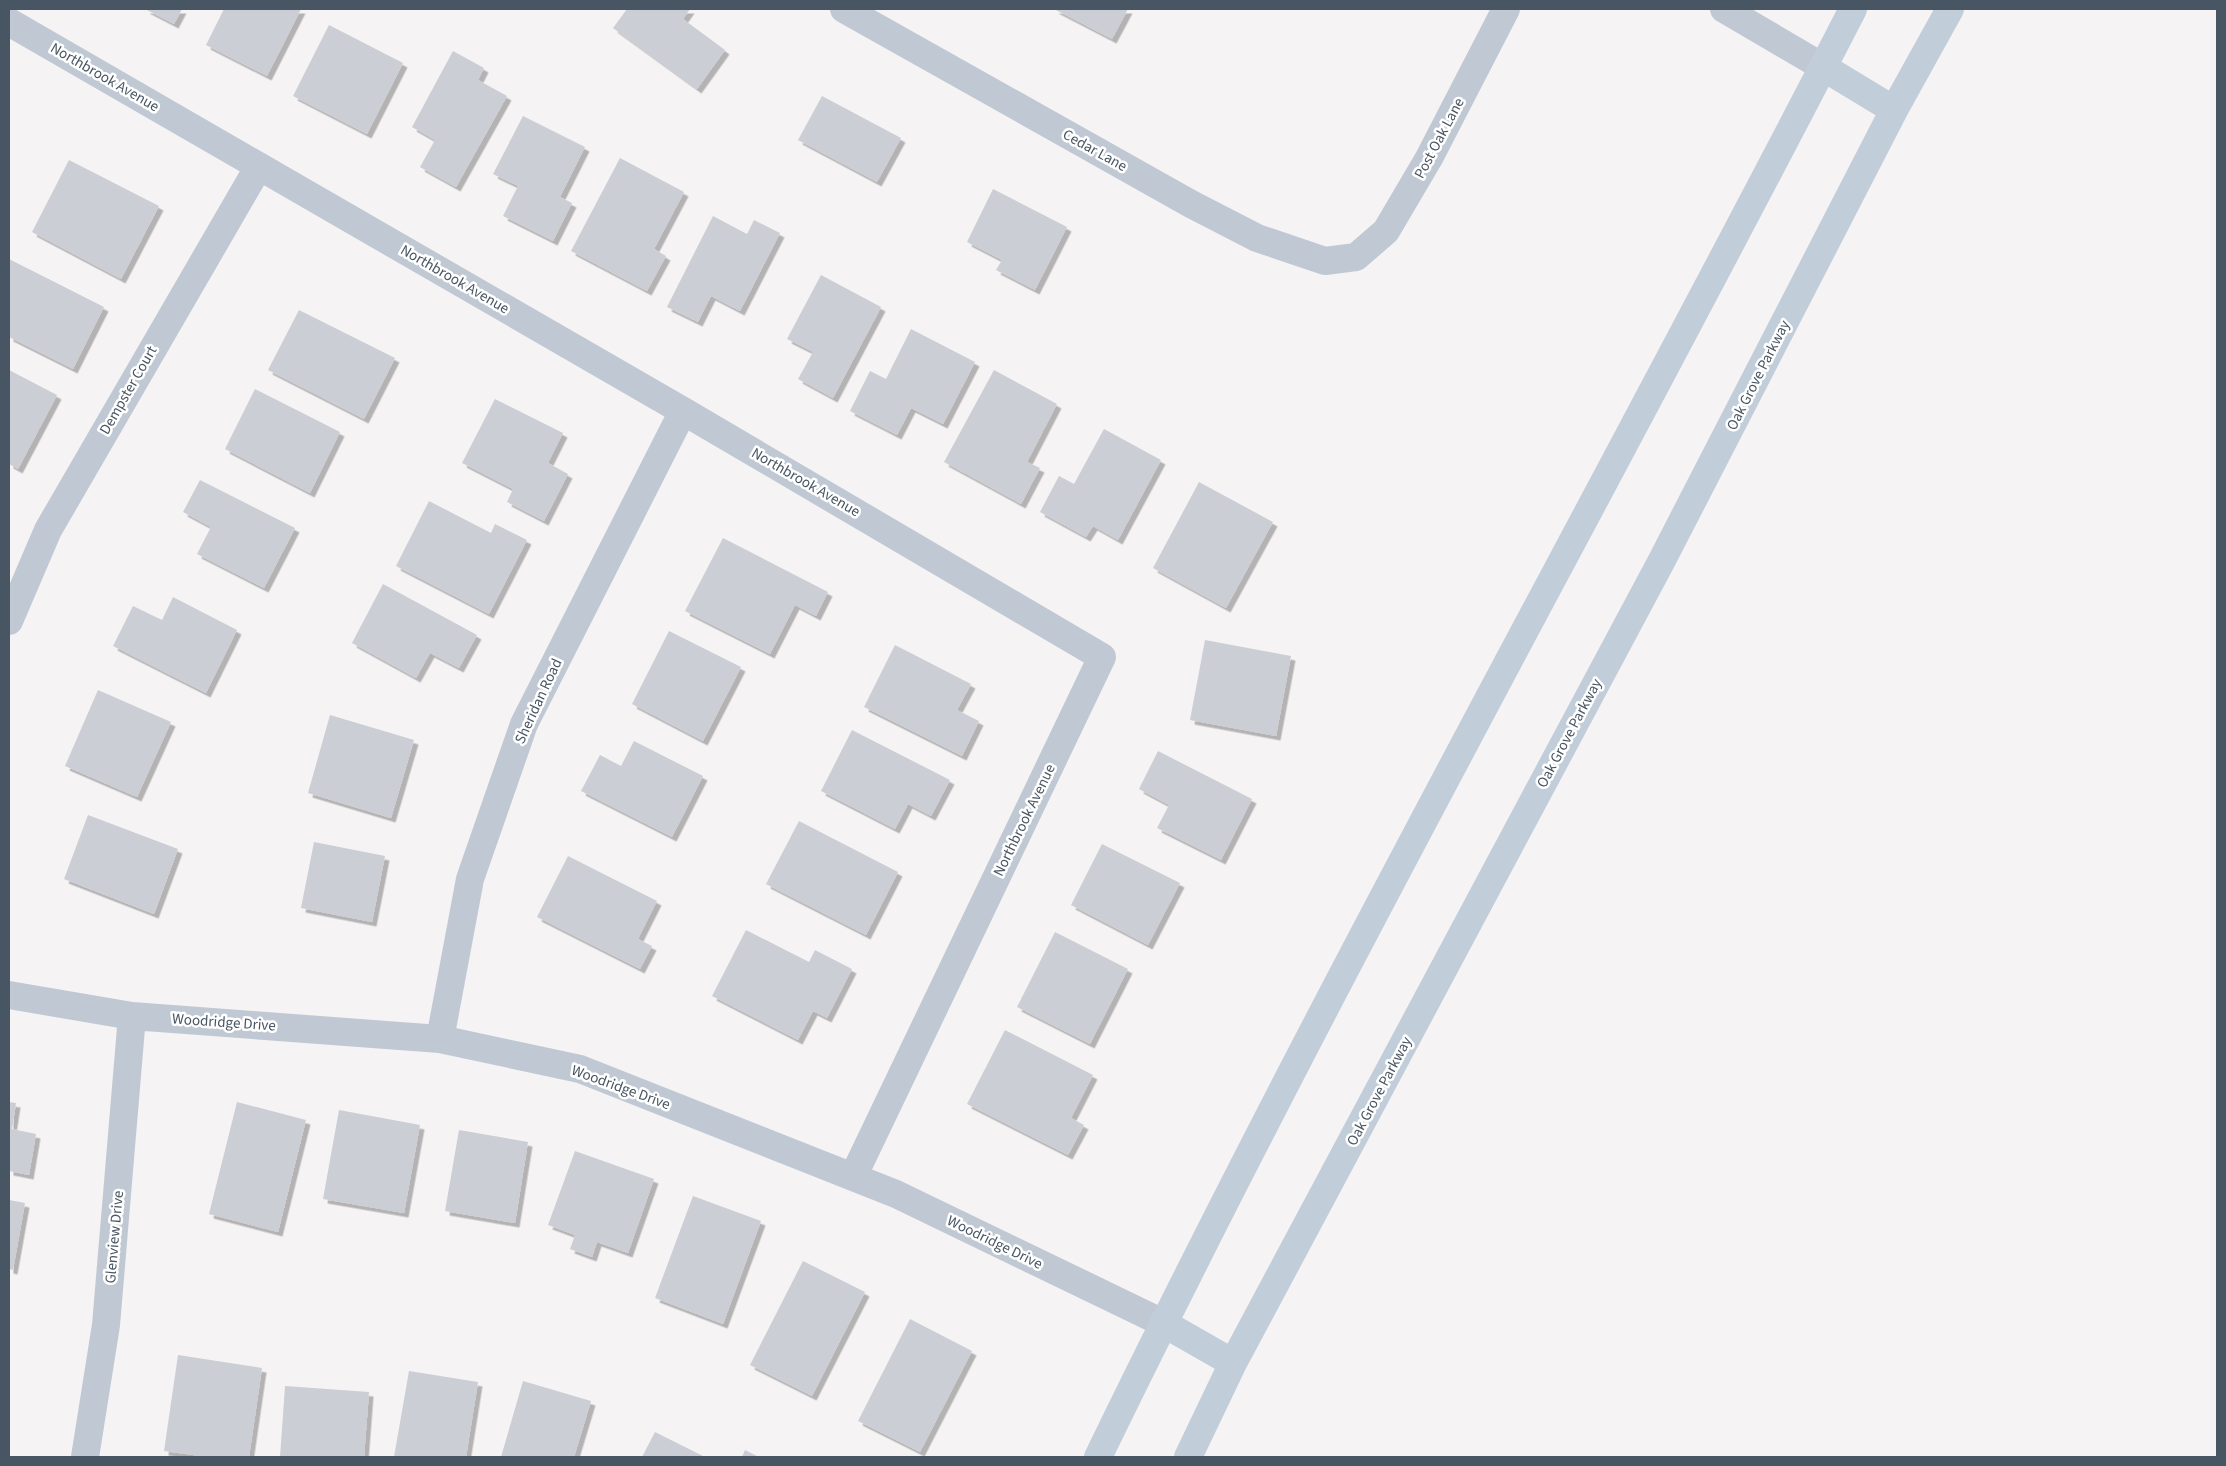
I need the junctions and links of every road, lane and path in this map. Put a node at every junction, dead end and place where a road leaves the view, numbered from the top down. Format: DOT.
graph roads {
  1 [pos="844,9"];
  2 [pos="1506,9"];
  3 [pos="1724,9"];
  4 [pos="1853,9"];
  5 [pos="1950,9"];
  6 [pos="9,22"];
  7 [pos="1823,67"];
  8 [pos="1894,110"];
  9 [pos="258,166"];
  10 [pos="1356,257"];
  11 [pos="683,411"];
  12 [pos="9,620"];
  13 [pos="9,995"];
  14 [pos="132,1016"];
  15 [pos="440,1039"];
  16 [pos="854,1177"];
  17 [pos="1163,1323"];
  18 [pos="1233,1363"];
  19 [pos="85,1457"];
  20 [pos="1098,1457"];
  21 [pos="1188,1457"];
  1 -- 10 [label="street, Cedar Lane"];
  2 -- 10 [label="street, Post Oak Lane"];
  3 -- 7 [label="street"];
  4 -- 7 [label="main road"];
  5 -- 8 [label="main road, Oak Grove Parkway"];
  6 -- 9 [label="street, Northbrook Avenue"];
  7 -- 8 [label="main road"];
  7 -- 17 [label="main road"];
  8 -- 18 [label="main road, Oak Grove Parkway"];
  9 -- 11 [label="street, Northbrook Avenue"];
  9 -- 12 [label="street, Dempster Court"];
  11 -- 15 [label="street, Sheridan Road"];
  11 -- 16 [label="street, Northbrook Avenue"];
  13 -- 14 [label="street, Woodridge Drive"];
  14 -- 15 [label="street, Woodridge Drive"];
  14 -- 19 [label="street, Glenview Drive"];
  15 -- 16 [label="street, Woodridge Drive"];
  16 -- 17 [label="street, Woodridge Drive"];
  17 -- 18 [label="main road"];
  17 -- 20 [label="main road"];
  18 -- 21 [label="main road, Oak Grove Parkway"];
}
